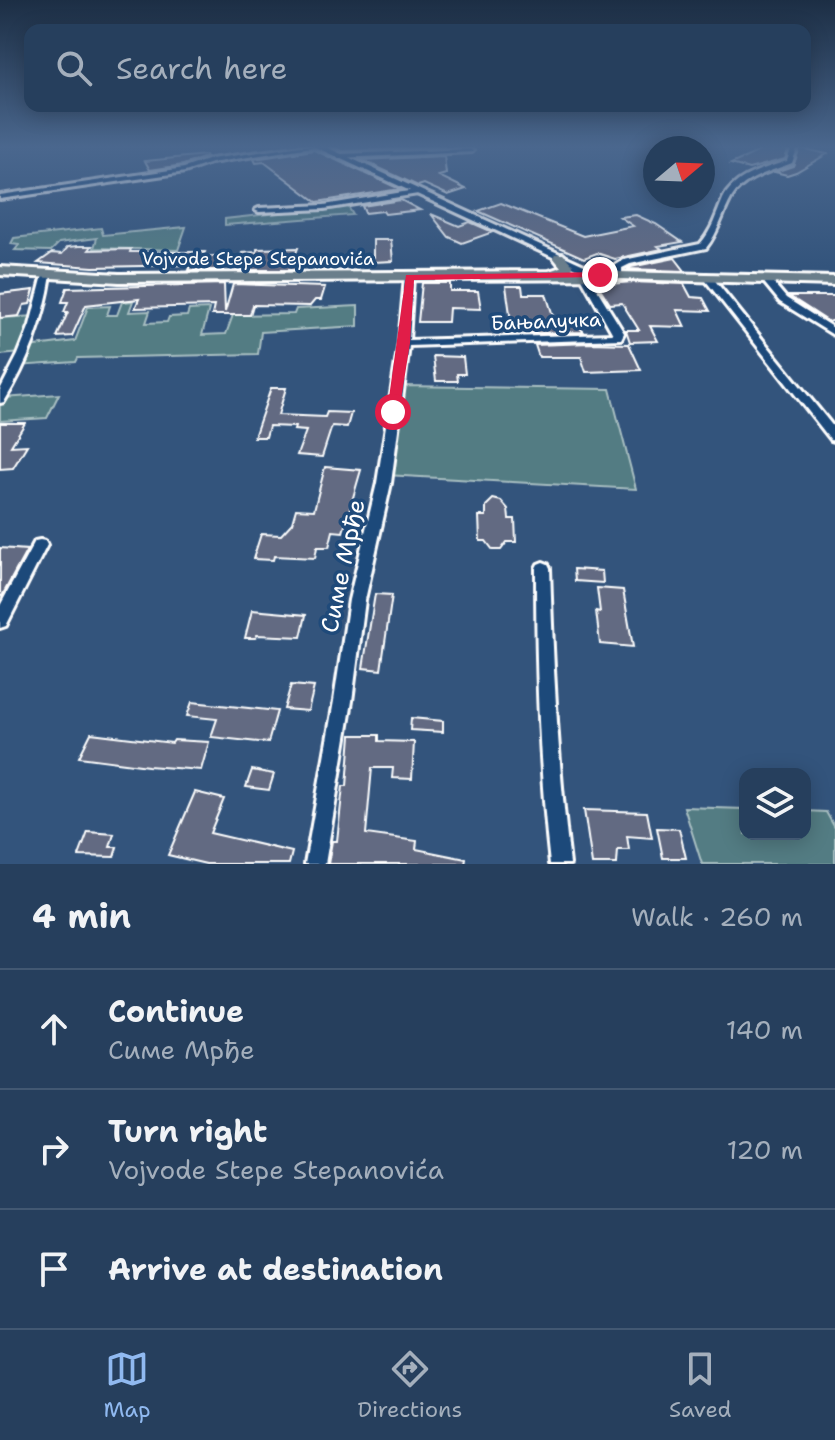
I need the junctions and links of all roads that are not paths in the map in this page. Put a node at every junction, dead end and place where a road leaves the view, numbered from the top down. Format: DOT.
graph roads {
  1 [pos="73,186"];
  2 [pos="403,186"];
  3 [pos="738,186"];
  4 [pos="415,192"];
  5 [pos="0,197"];
  6 [pos="259,210"];
  7 [pos="559,257"];
  8 [pos="573,263"];
  9 [pos="0,271"];
  10 [pos="47,275"];
  11 [pos="549,275"];
  12 [pos="584,275"];
  13 [pos="600,275"];
  14 [pos="619,275"];
  15 [pos="409,277"];
  16 [pos="709,279"];
  17 [pos="766,280"];
  18 [pos="835,281"];
  19 [pos="835,333"];
  20 [pos="404,343"];
  21 [pos="0,400"];
  22 [pos="835,437"];
  23 [pos="40,545"];
  24 [pos="543,568"];
  25 [pos="0,621"];
  26 [pos="315,864"];
  27 [pos="560,864"];
  1 -- 5 [label="street"];
  2 -- 4 [label="main road"];
  3 -- 14 [label="street"];
  4 -- 6 [label="street"];
  4 -- 7 [label="main road"];
  7 -- 8 [label="main road"];
  7 -- 11 [label="main road"];
  8 -- 13 [label="main road"];
  8 -- 14 [label="main road"];
  9 -- 10 [label="main road, Vojvode Stepe Stepanovića"];
  10 -- 15 [label="main road, Vojvode Stepe Stepanovića"];
  10 -- 21 [label="street"];
  11 -- 12 [label="main road, Vojvode Stepe Stepanovića"];
  11 -- 15 [label="main road, Vojvode Stepe Stepanovića"];
  12 -- 13 [label="main road, Vojvode Stepe Stepanovića"];
  12 -- 20 [label="street, Бањалучка"];
  13 -- 14 [label="main road, Vojvode Stepe Stepanovića"];
  14 -- 16 [label="main road, Vojvode Stepe Stepanovića"];
  15 -- 20 [label="street, Симе Мрђе"];
  16 -- 17 [label="main road, Vojvode Stepe Stepanovića"];
  16 -- 22 [label="street"];
  17 -- 18 [label="main road, Vojvode Stepe Stepanovića"];
  17 -- 19 [label="street"];
  20 -- 26 [label="street, Симе Мрђе"];
  23 -- 25 [label="street"];
  24 -- 27 [label="street"];
}
